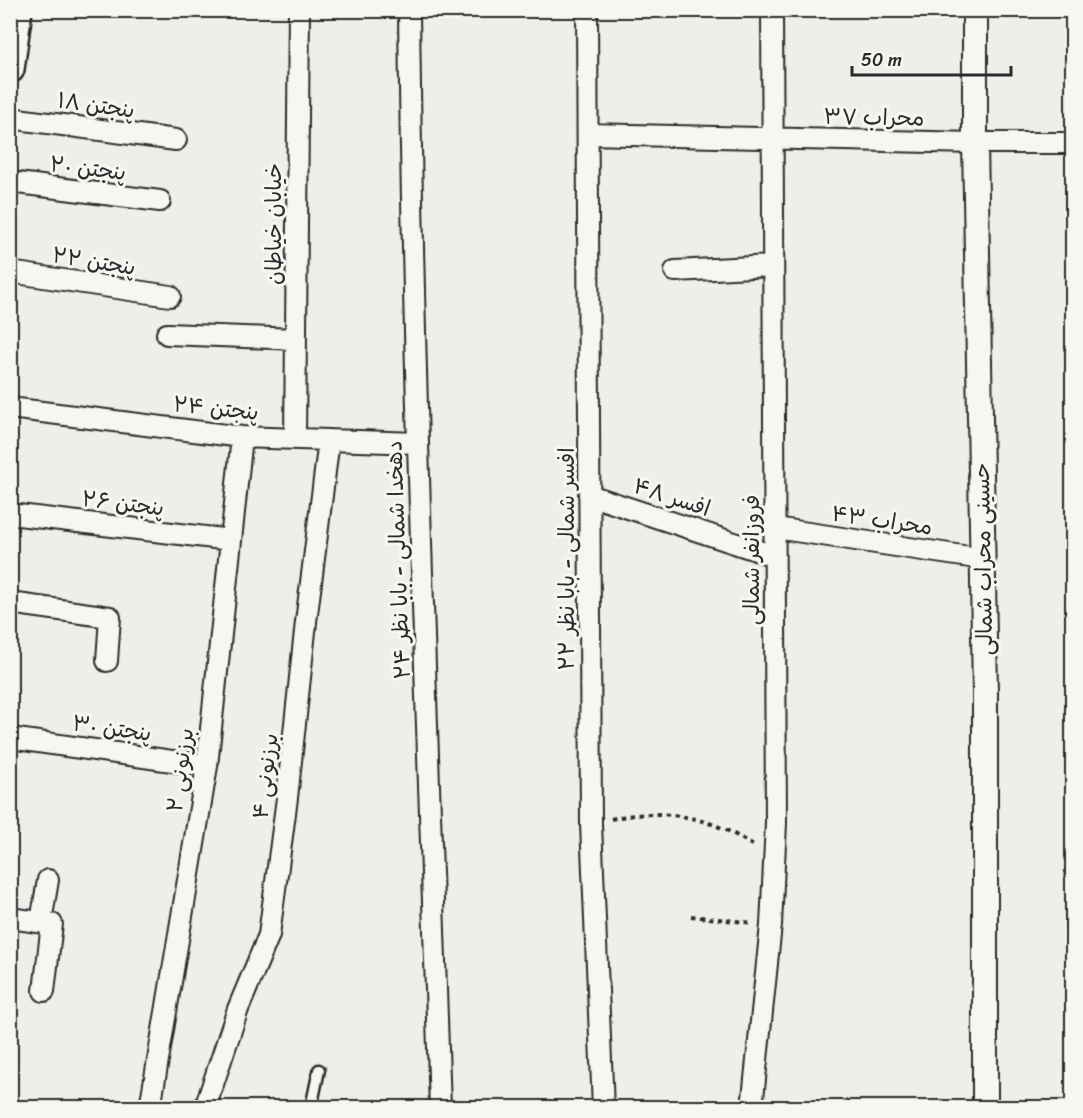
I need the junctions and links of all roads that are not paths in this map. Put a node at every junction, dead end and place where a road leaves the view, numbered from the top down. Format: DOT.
graph roads {
  1 [pos="18,10"];
  2 [pos="298,10"];
  3 [pos="409,10"];
  4 [pos="586,10"];
  5 [pos="772,10"];
  6 [pos="975,10"];
  7 [pos="10,69"];
  8 [pos="10,118"];
  9 [pos="588,134"];
  10 [pos="772,139"];
  11 [pos="176,140"];
  12 [pos="975,143"];
  13 [pos="1072,143"];
  14 [pos="10,182"];
  15 [pos="160,201"];
  16 [pos="773,266"];
  17 [pos="675,271"];
  18 [pos="10,272"];
  19 [pos="170,297"];
  20 [pos="167,334"];
  21 [pos="296,339"];
  22 [pos="10,408"];
  23 [pos="242,437"];
  24 [pos="295,439"];
  25 [pos="329,440"];
  26 [pos="418,443"];
  27 [pos="589,495"];
  28 [pos="10,514"];
  29 [pos="775,528"];
  30 [pos="231,540"];
  31 [pos="774,556"];
  32 [pos="983,559"];
  33 [pos="10,603"];
  34 [pos="107,661"];
  35 [pos="10,738"];
  36 [pos="207,766"];
  37 [pos="48,880"];
  38 [pos="10,918"];
  39 [pos="46,923"];
  40 [pos="44,991"];
  41 [pos="319,1070"];
  42 [pos="150,1107"];
  43 [pos="205,1107"];
  44 [pos="311,1107"];
  45 [pos="440,1107"];
  46 [pos="603,1107"];
  47 [pos="753,1107"];
  48 [pos="985,1107"];
  1 -- 7 [label="main road"];
  2 -- 21 [label="street, خیابان خیاطان"];
  3 -- 26 [label="street, دهخدا شمالی - بابا نظر ۲۴"];
  4 -- 9 [label="street, افسر شمالی - بابا نظر ۲۲"];
  5 -- 10 [label="street, فروزانفر شمالی"];
  6 -- 12 [label="street, حسینی محراب شمالی"];
  8 -- 11 [label="street, پنجتن ۱۸"];
  9 -- 10 [label="street, محراب ۳۷"];
  9 -- 27 [label="street, افسر شمالی - بابا نظر ۲۲"];
  10 -- 12 [label="street, محراب ۳۷"];
  10 -- 16 [label="street, فروزانفر شمالی"];
  12 -- 13 [label="street, محراب ۳۷"];
  12 -- 32 [label="street, حسینی محراب شمالی"];
  14 -- 15 [label="street, پنجتن ۲۰"];
  16 -- 17 [label="street"];
  16 -- 29 [label="street, فروزانفر شمالی"];
  18 -- 19 [label="street, پنجتن ۲۲"];
  20 -- 21 [label="street"];
  21 -- 24 [label="street, خیابان خیاطان"];
  22 -- 23 [label="street, پنجتن ۲۴"];
  23 -- 24 [label="street, پنجتن ۲۴"];
  23 -- 30 [label="street, برزنونی ۲"];
  24 -- 25 [label="street, پنجتن ۲۴"];
  25 -- 26 [label="street, پنجتن ۲۴"];
  25 -- 43 [label="street, برزنونی ۴"];
  26 -- 45 [label="street, دهخدا شمالی - بابا نظر ۲۴"];
  27 -- 31 [label="street, افسر ۴۸"];
  27 -- 46 [label="street, افسر شمالی - بابا نظر ۲۲"];
  28 -- 30 [label="street, پنجتن ۲۶"];
  29 -- 31 [label="street, فروزانفر شمالی"];
  29 -- 32 [label="street, محراب ۴۳"];
  30 -- 36 [label="street, برزنونی ۲"];
  31 -- 47 [label="street, فروزانفر شمالی"];
  32 -- 48 [label="street, حسینی محراب شمالی"];
  33 -- 34 [label="street"];
  35 -- 36 [label="street, پنجتن ۳۰"];
  36 -- 42 [label="street, برزنونی ۲"];
  37 -- 39 [label="street"];
  38 -- 39 [label="street"];
  39 -- 40 [label="street"];
  41 -- 44 [label="lane"];
}
